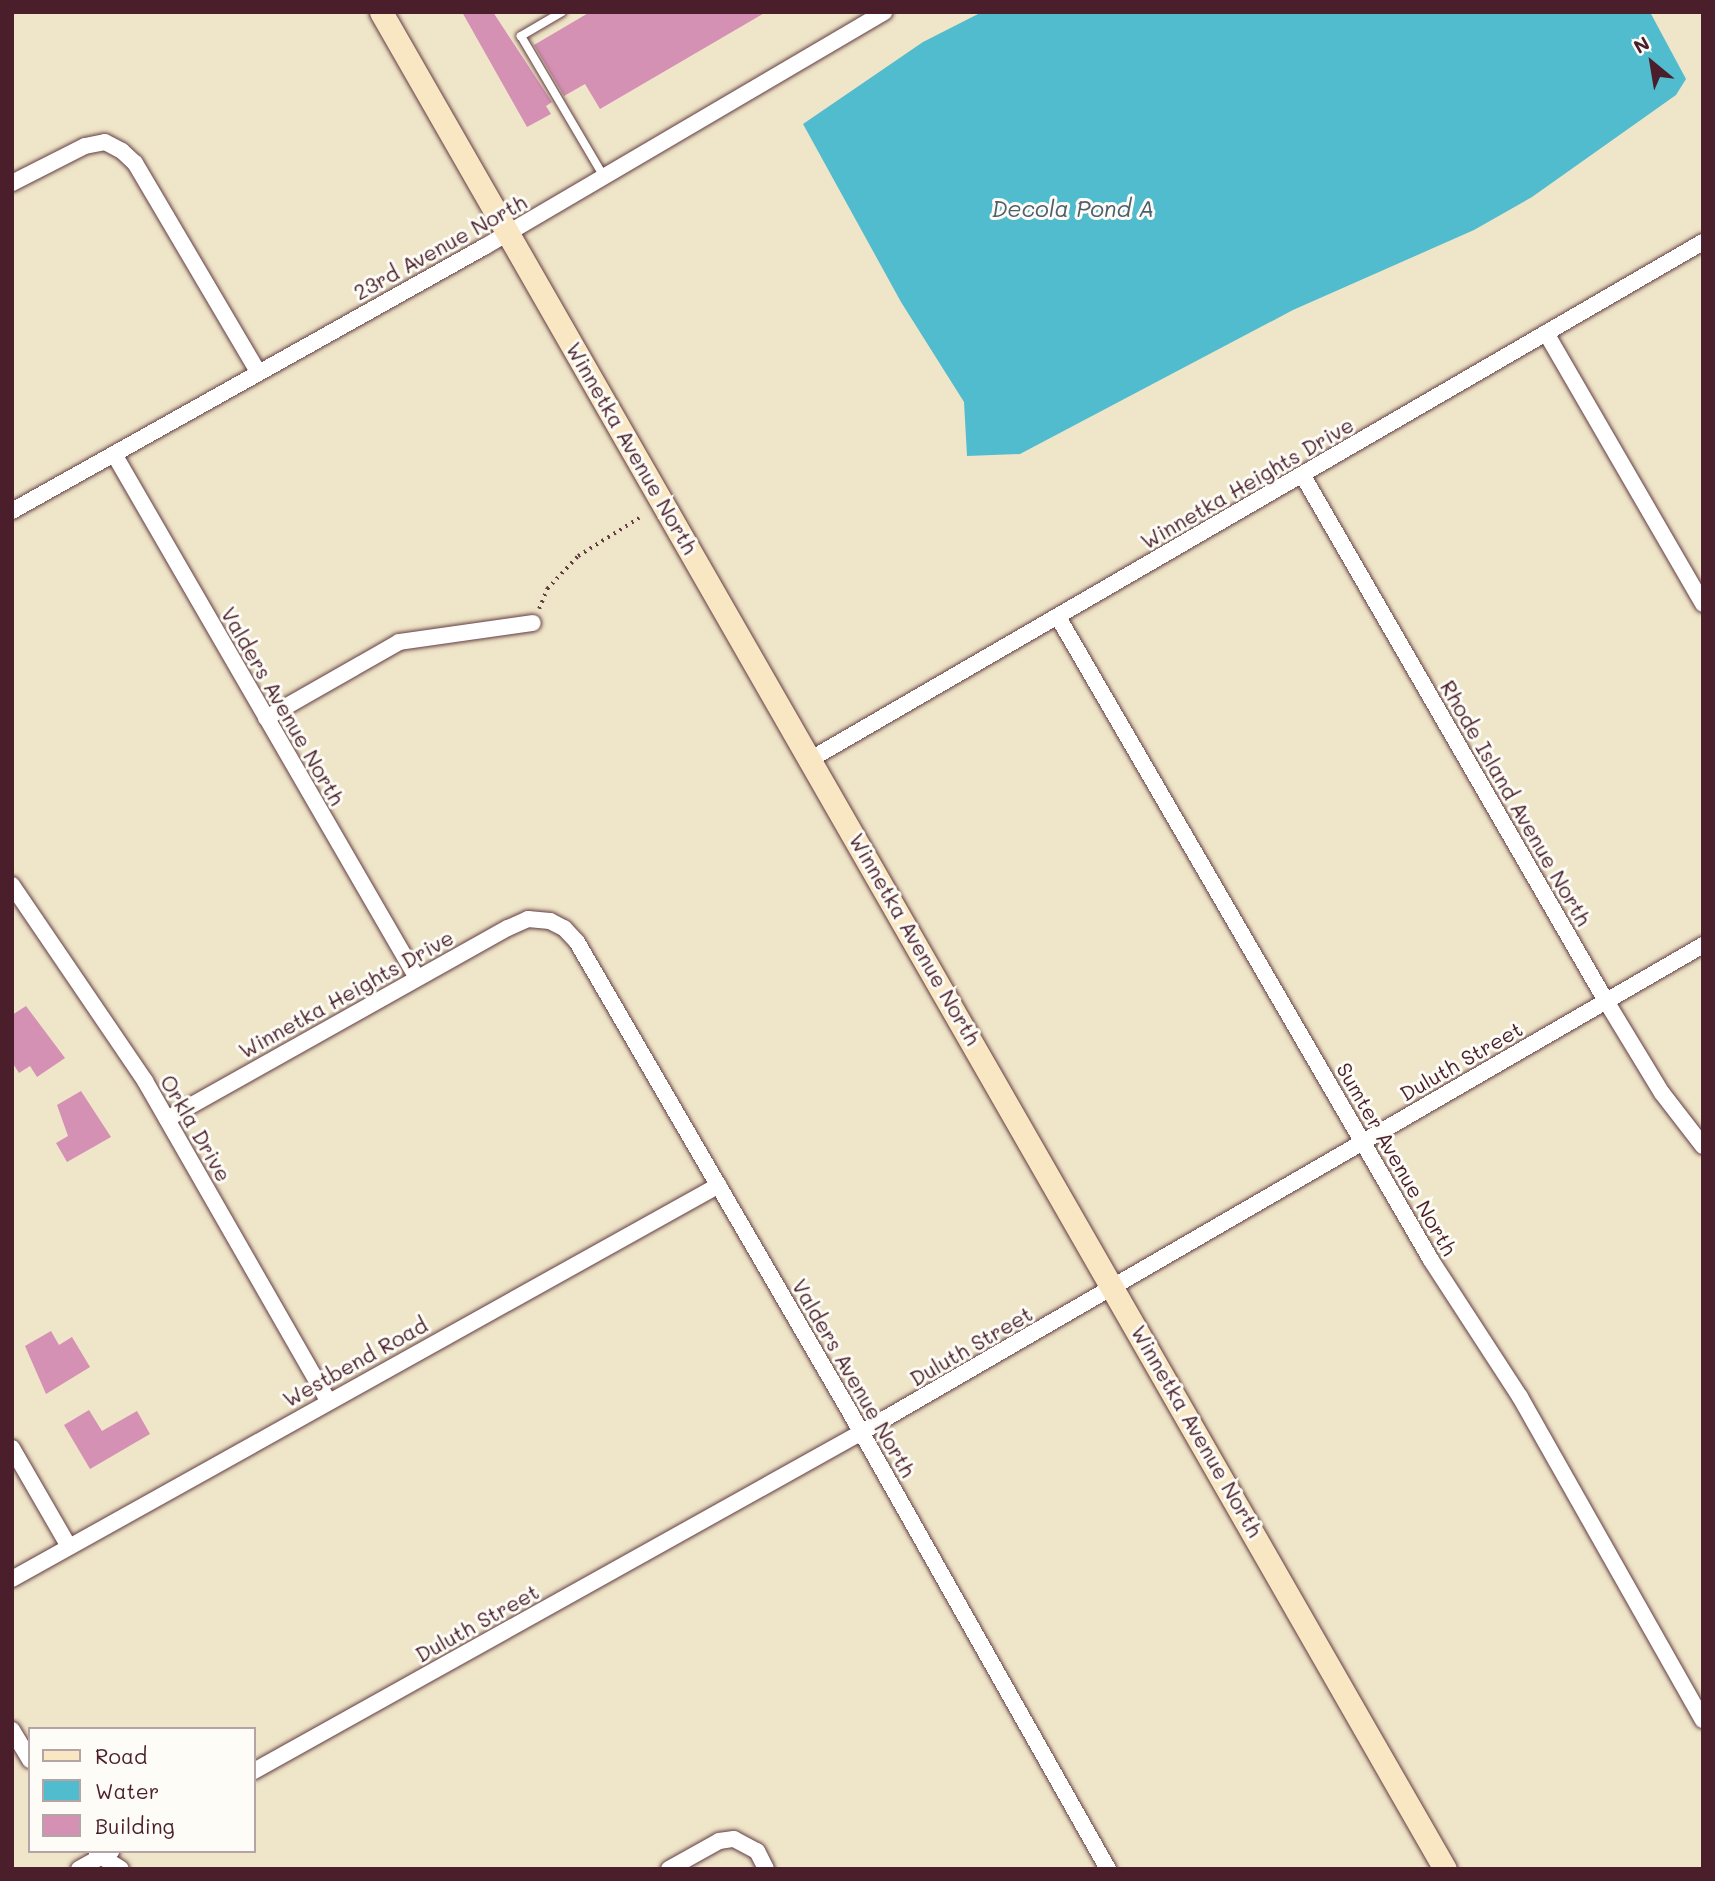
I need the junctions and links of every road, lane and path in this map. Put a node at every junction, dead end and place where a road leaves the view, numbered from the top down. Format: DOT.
graph roads {
  1 [pos="381,12"];
  2 [pos="562,12"];
  3 [pos="884,12"];
  4 [pos="604,177"];
  5 [pos="12,183"];
  6 [pos="508,233"];
  7 [pos="1703,243"];
  8 [pos="1546,333"];
  9 [pos="258,372"];
  10 [pos="114,454"];
  11 [pos="1303,475"];
  12 [pos="12,511"];
  13 [pos="639,518"];
  14 [pos="1703,604"];
  15 [pos="1058,617"];
  16 [pos="533,624"];
  17 [pos="266,718"];
  18 [pos="811,759"];
  19 [pos="12,885"];
  20 [pos="550,921"];
  21 [pos="1703,945"];
  22 [pos="417,978"];
  23 [pos="1606,1001"];
  24 [pos="167,1119"];
  25 [pos="1363,1143"];
  26 [pos="1703,1146"];
  27 [pos="719,1185"];
  28 [pos="1115,1287"];
  29 [pos="328,1401"];
  30 [pos="862,1432"];
  31 [pos="12,1448"];
  32 [pos="68,1545"];
  33 [pos="12,1578"];
  34 [pos="1703,1720"];
  35 [pos="12,1730"];
  36 [pos="28,1757"];
  37 [pos="256,1771"];
  38 [pos="101,1853"];
  39 [pos="79,1869"];
  40 [pos="121,1869"];
  41 [pos="669,1869"];
  42 [pos="766,1869"];
  43 [pos="1108,1869"];
  44 [pos="1445,1869"];
  1 -- 6 [label="main road, Winnetka Avenue North"];
  2 -- 4 [label="lane"];
  3 -- 4 [label="street, 23rd Avenue North"];
  4 -- 6 [label="street, 23rd Avenue North"];
  5 -- 9 [label="street"];
  6 -- 9 [label="street, 23rd Avenue North"];
  6 -- 18 [label="main road, Winnetka Avenue North"];
  7 -- 8 [label="street, Winnetka Heights Drive"];
  8 -- 11 [label="street, Winnetka Heights Drive"];
  8 -- 14 [label="street"];
  9 -- 10 [label="street, 23rd Avenue North"];
  10 -- 12 [label="street, 23rd Avenue North"];
  10 -- 17 [label="street, Valders Avenue North"];
  11 -- 15 [label="street, Winnetka Heights Drive"];
  11 -- 23 [label="street, Rhode Island Avenue North"];
  13 -- 16 [label="path"];
  15 -- 18 [label="street, Winnetka Heights Drive"];
  15 -- 25 [label="street, Sumter Avenue North"];
  16 -- 17 [label="street"];
  17 -- 22 [label="street, Valders Avenue North"];
  18 -- 28 [label="main road, Winnetka Avenue North"];
  19 -- 24 [label="street, Orkla Drive"];
  20 -- 22 [label="street, Winnetka Heights Drive"];
  20 -- 27 [label="street, Valders Avenue North"];
  21 -- 23 [label="street, Duluth Street"];
  22 -- 24 [label="street, Winnetka Heights Drive"];
  23 -- 25 [label="street, Duluth Street"];
  23 -- 26 [label="street, Rhode Island Avenue North"];
  24 -- 29 [label="street, Orkla Drive"];
  25 -- 28 [label="street, Duluth Street"];
  25 -- 34 [label="street, Sumter Avenue North"];
  27 -- 29 [label="street, Westbend Road"];
  27 -- 30 [label="street, Valders Avenue North"];
  28 -- 30 [label="street, Duluth Street"];
  28 -- 44 [label="main road, Winnetka Avenue North"];
  29 -- 32 [label="street, Westbend Road"];
  30 -- 37 [label="street, Duluth Street"];
  30 -- 43 [label="street, Valders Avenue North"];
  31 -- 32 [label="street"];
  32 -- 33 [label="street, Westbend Road"];
  35 -- 36 [label="street"];
  38 -- 39 [label="street"];
  38 -- 40 [label="street"];
  41 -- 42 [label="street"];
}
